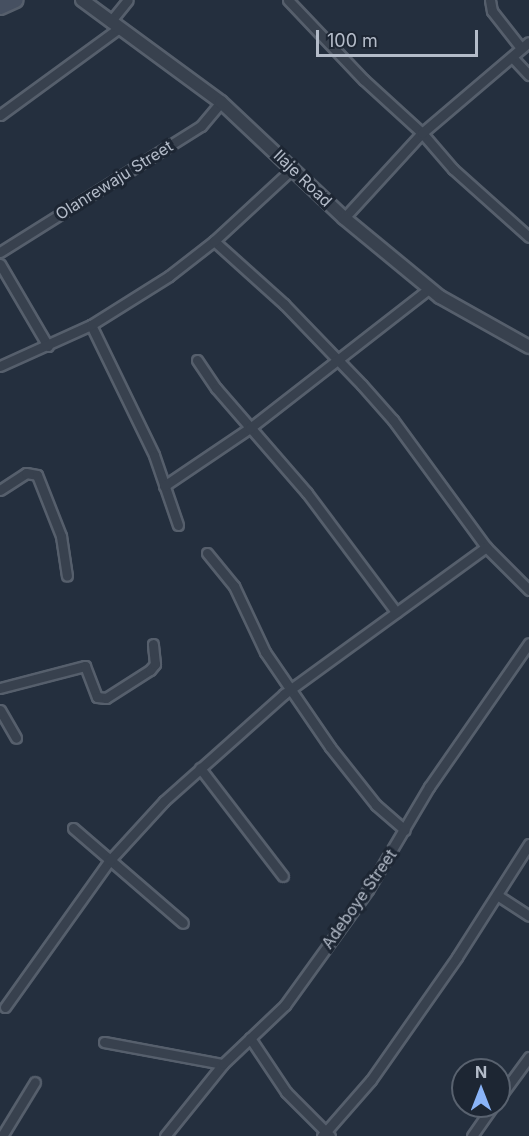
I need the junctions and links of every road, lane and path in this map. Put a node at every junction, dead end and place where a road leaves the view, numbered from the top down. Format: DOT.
graph roads {
  1 [pos="16,0"];
  2 [pos="82,0"];
  3 [pos="128,0"];
  4 [pos="288,0"];
  5 [pos="490,0"];
  6 [pos="0,7"];
  7 [pos="114,26"];
  8 [pos="529,42"];
  9 [pos="521,48"];
  10 [pos="512,57"];
  11 [pos="529,75"];
  12 [pos="221,102"];
  13 [pos="0,115"];
  14 [pos="422,133"];
  15 [pos="293,168"];
  16 [pos="344,218"];
  17 [pos="529,237"];
  18 [pos="214,241"];
  19 [pos="0,252"];
  20 [pos="0,264"];
  21 [pos="430,288"];
  22 [pos="91,325"];
  23 [pos="48,346"];
  24 [pos="529,347"];
  25 [pos="197,360"];
  26 [pos="339,360"];
  27 [pos="0,366"];
  28 [pos="250,428"];
  29 [pos="164,486"];
  30 [pos="0,490"];
  31 [pos="178,525"];
  32 [pos="486,547"];
  33 [pos="207,553"];
  34 [pos="67,576"];
  35 [pos="529,590"];
  36 [pos="396,612"];
  37 [pos="153,644"];
  38 [pos="529,644"];
  39 [pos="0,688"];
  40 [pos="292,689"];
  41 [pos="0,711"];
  42 [pos="16,738"];
  43 [pos="200,768"];
  44 [pos="73,828"];
  45 [pos="405,830"];
  46 [pos="529,844"];
  47 [pos="110,860"];
  48 [pos="283,876"];
  49 [pos="497,895"];
  50 [pos="529,916"];
  51 [pos="183,923"];
  52 [pos="5,1007"];
  53 [pos="249,1038"];
  54 [pos="104,1042"];
  55 [pos="529,1057"];
  56 [pos="223,1064"];
  57 [pos="35,1082"];
  58 [pos="511,1082"];
  59 [pos="485,1118"];
  60 [pos="326,1134"];
  61 [pos="2,1136"];
  62 [pos="165,1136"];
  63 [pos="472,1136"];
  1 -- 6 [label="main road"];
  2 -- 7 [label="street, Ilaje Road"];
  3 -- 7 [label="street"];
  4 -- 14 [label="street"];
  5 -- 9 [label="street"];
  7 -- 12 [label="street, Ilaje Road"];
  7 -- 13 [label="street"];
  8 -- 9 [label="street"];
  9 -- 10 [label="street"];
  10 -- 11 [label="street"];
  10 -- 14 [label="street"];
  12 -- 15 [label="street, Ilaje Road"];
  12 -- 19 [label="street, Olanrewaju Street"];
  14 -- 16 [label="street"];
  14 -- 17 [label="street"];
  15 -- 16 [label="street, Ilaje Road"];
  15 -- 18 [label="street"];
  16 -- 21 [label="street, Ilaje Road"];
  18 -- 22 [label="street"];
  18 -- 26 [label="street"];
  20 -- 23 [label="street"];
  21 -- 24 [label="street, Ilaje Road"];
  21 -- 26 [label="street"];
  22 -- 23 [label="street"];
  22 -- 29 [label="street"];
  23 -- 27 [label="street"];
  25 -- 28 [label="street"];
  26 -- 28 [label="street"];
  26 -- 32 [label="street"];
  28 -- 29 [label="street"];
  28 -- 36 [label="street"];
  29 -- 31 [label="street"];
  30 -- 34 [label="street"];
  32 -- 35 [label="street"];
  32 -- 36 [label="street"];
  33 -- 40 [label="street"];
  36 -- 40 [label="street"];
  37 -- 39 [label="street"];
  38 -- 45 [label="street, Adeboye Street"];
  40 -- 43 [label="street"];
  40 -- 45 [label="street"];
  41 -- 42 [label="street"];
  43 -- 47 [label="street"];
  43 -- 48 [label="street"];
  44 -- 47 [label="street"];
  45 -- 53 [label="street, Adeboye Street"];
  46 -- 49 [label="street"];
  47 -- 51 [label="street"];
  47 -- 52 [label="street"];
  49 -- 50 [label="street"];
  49 -- 60 [label="street"];
  53 -- 56 [label="street, Adeboye Street"];
  53 -- 60 [label="street"];
  54 -- 56 [label="street"];
  55 -- 58 [label="street"];
  56 -- 62 [label="street, Adeboye Street"];
  57 -- 61 [label="street"];
  59 -- 63 [label="street"];
}
